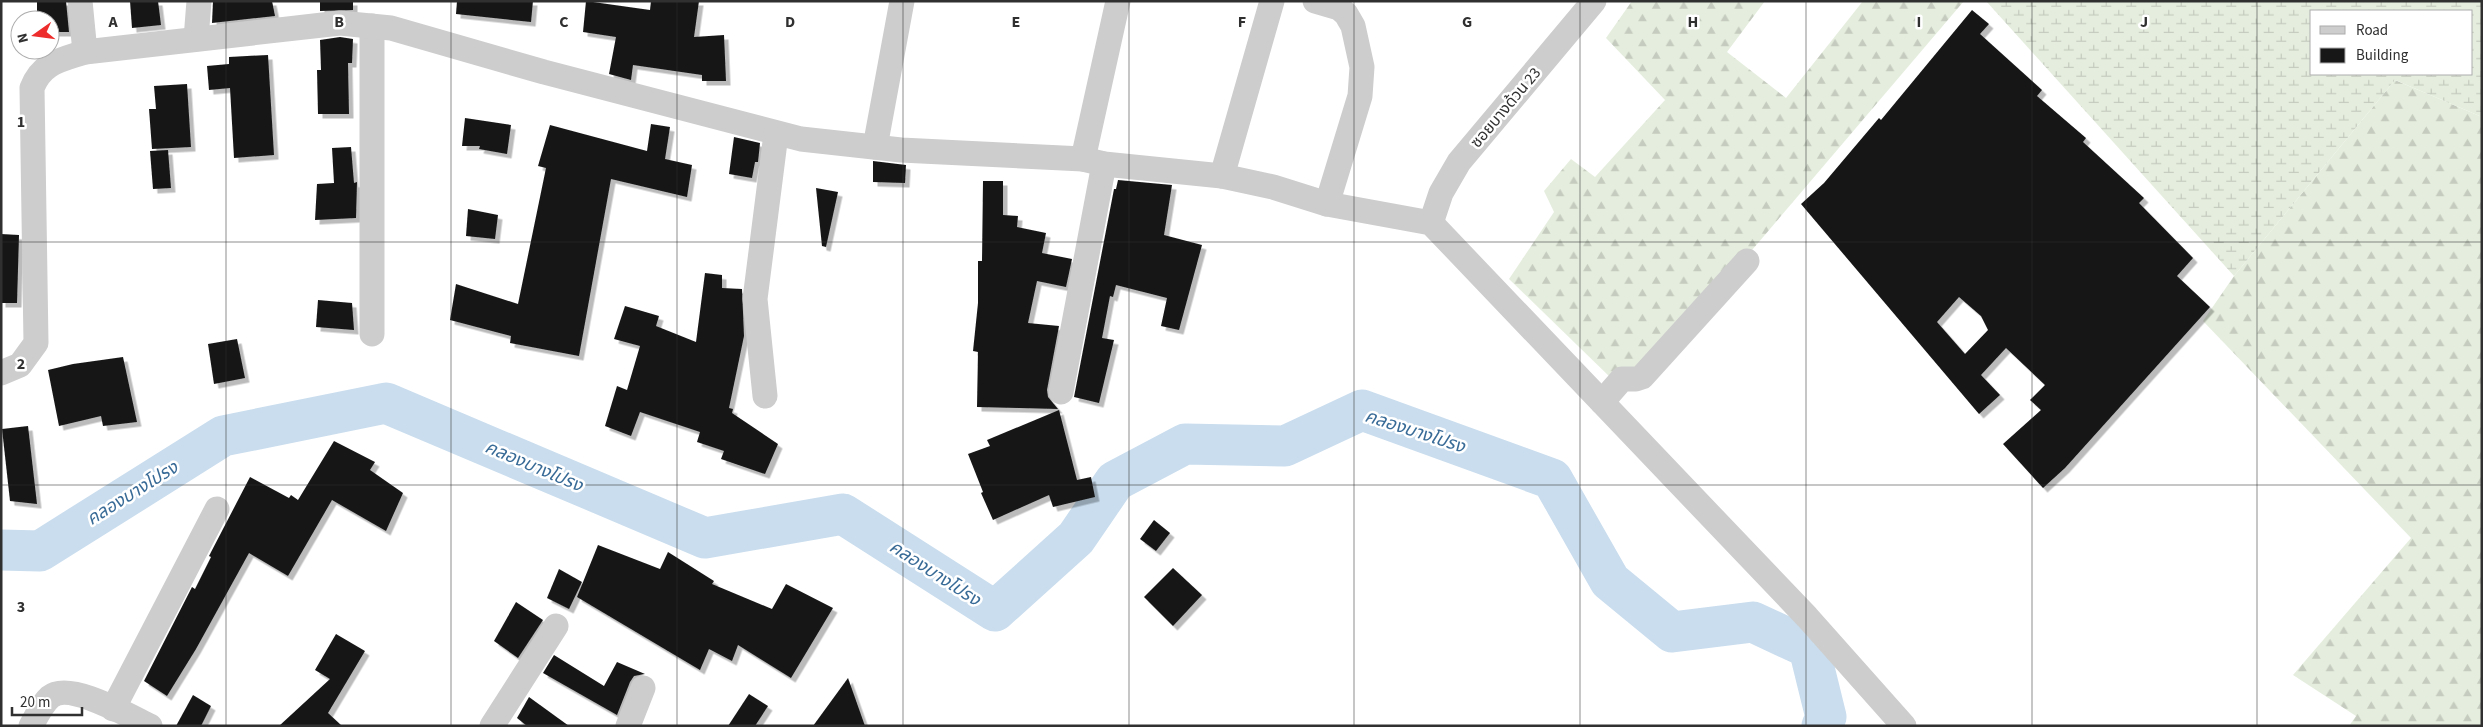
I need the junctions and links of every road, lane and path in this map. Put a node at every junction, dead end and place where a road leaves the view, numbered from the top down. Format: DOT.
graph roads {
  1 [pos="80,1"];
  2 [pos="199,1"];
  3 [pos="902,1"];
  4 [pos="1118,1"];
  5 [pos="1272,1"];
  6 [pos="1315,1"];
  7 [pos="1594,1"];
  8 [pos="372,26"];
  9 [pos="196,40"];
  10 [pos="84,52"];
  11 [pos="776,134"];
  12 [pos="875,147"];
  13 [pos="1094,161"];
  14 [pos="1222,176"];
  15 [pos="1327,204"];
  16 [pos="1431,223"];
  17 [pos="1747,261"];
  18 [pos="372,334"];
  19 [pos="1,373"];
  20 [pos="1061,392"];
  21 [pos="764,396"];
  22 [pos="1602,402"];
  23 [pos="217,509"];
  24 [pos="556,626"];
  25 [pos="643,688"];
  26 [pos="112,709"];
  27 [pos="31,726"];
  28 [pos="150,726"];
  29 [pos="492,726"];
  30 [pos="628,726"];
  31 [pos="1904,726"];
  1 -- 10 [label="street"];
  2 -- 9 [label="street"];
  3 -- 12 [label="street"];
  4 -- 13 [label="street"];
  5 -- 14 [label="street"];
  6 -- 15 [label="street"];
  7 -- 16 [label="street, ซอยบางด้วน 23"];
  8 -- 9 [label="street"];
  8 -- 11 [label="street"];
  8 -- 18 [label="street"];
  9 -- 10 [label="street"];
  10 -- 19 [label="street"];
  11 -- 12 [label="street"];
  11 -- 21 [label="street"];
  12 -- 13 [label="street"];
  13 -- 14 [label="street"];
  13 -- 20 [label="street"];
  14 -- 15 [label="street"];
  15 -- 16 [label="street"];
  16 -- 22 [label="street"];
  17 -- 22 [label="street"];
  22 -- 31 [label="street"];
  23 -- 26 [label="street"];
  24 -- 29 [label="street"];
  25 -- 30 [label="street"];
  26 -- 27 [label="street"];
  26 -- 28 [label="street"];
}
